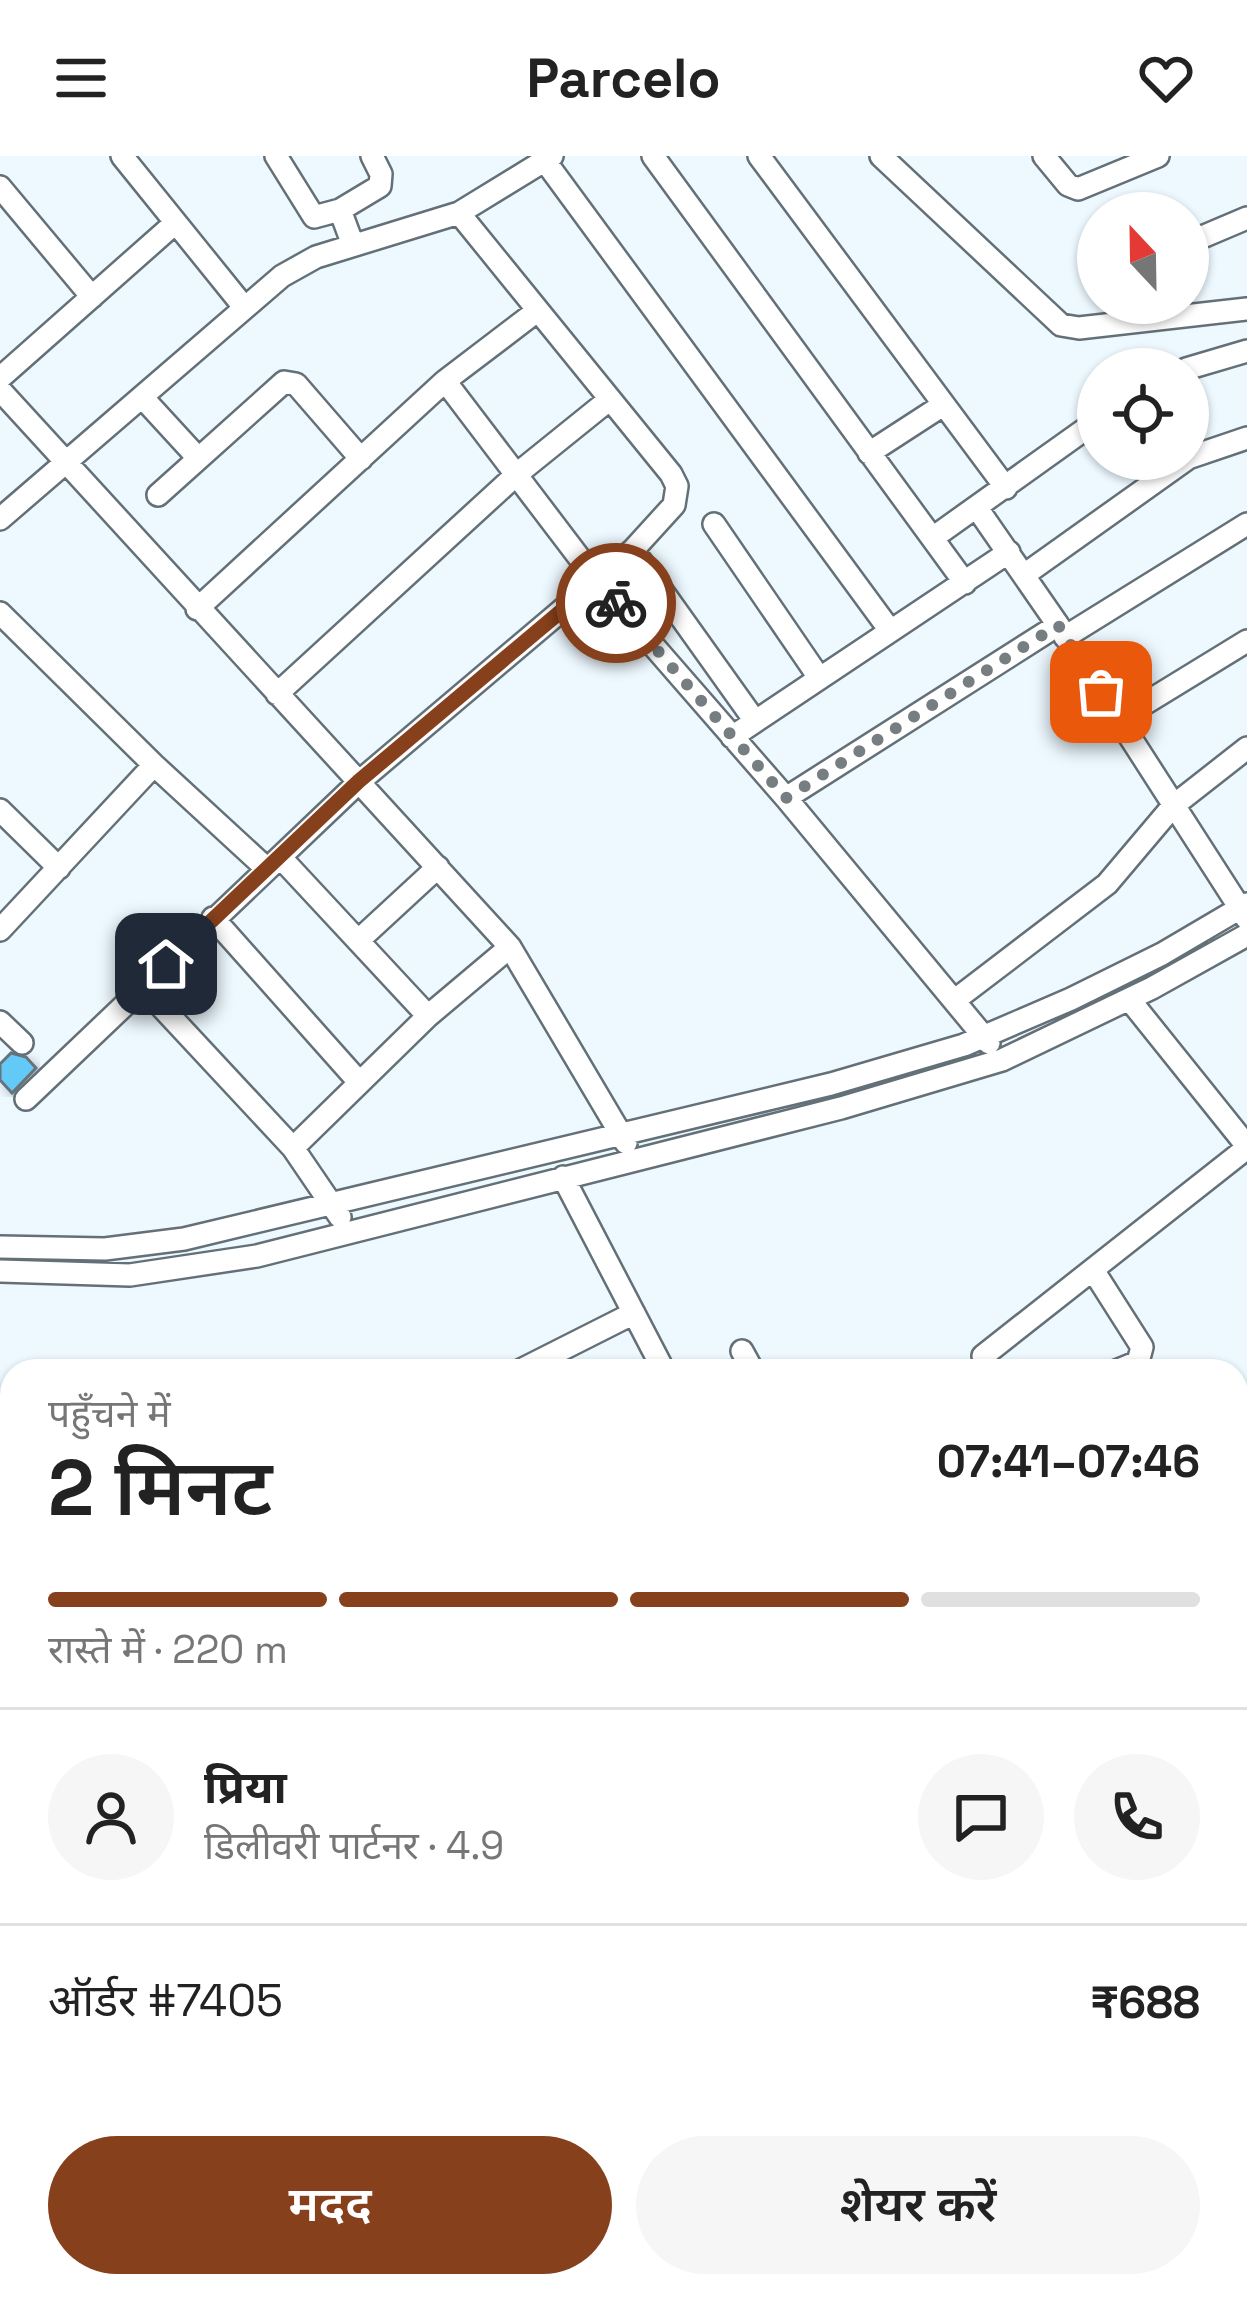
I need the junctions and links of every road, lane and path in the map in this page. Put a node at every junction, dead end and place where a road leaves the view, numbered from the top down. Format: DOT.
graph roads {
  1 [pos="122,156"];
  2 [pos="276,156"];
  3 [pos="372,156"];
  4 [pos="652,156"];
  5 [pos="759,156"];
  6 [pos="882,156"];
  7 [pos="1044,156"];
  8 [pos="1158,156"];
  9 [pos="540,160"];
  10 [pos="0,187"];
  11 [pos="340,210"];
  12 [pos="459,213"];
  13 [pos="1247,218"];
  14 [pos="174,224"];
  15 [pos="1209,234"];
  16 [pos="353,245"];
  17 [pos="92,297"];
  18 [pos="244,307"];
  19 [pos="1247,309"];
  20 [pos="1209,310"];
  21 [pos="537,311"];
  22 [pos="1100,324"];
  23 [pos="1247,352"];
  24 [pos="1209,363"];
  25 [pos="0,378"];
  26 [pos="445,381"];
  27 [pos="0,390"];
  28 [pos="142,397"];
  29 [pos="610,399"];
  30 [pos="943,405"];
  31 [pos="1077,436"];
  32 [pos="1247,438"];
  33 [pos="1209,452"];
  34 [pos="869,453"];
  35 [pos="198,458"];
  36 [pos="361,459"];
  37 [pos="65,464"];
  38 [pos="518,474"];
  39 [pos="1158,480"];
  40 [pos="1006,488"];
  41 [pos="158,495"];
  42 [pos="977,508"];
  43 [pos="0,519"];
  44 [pos="714,524"];
  45 [pos="1247,524"];
  46 [pos="934,537"];
  47 [pos="633,550"];
  48 [pos="1009,552"];
  49 [pos="1024,574"];
  50 [pos="597,581"];
  51 [pos="965,583"];
  52 [pos="197,609"];
  53 [pos="0,613"];
  54 [pos="889,629"];
  55 [pos="1061,631"];
  56 [pos="1247,641"];
  57 [pos="818,676"];
  58 [pos="277,694"];
  59 [pos="1118,720"];
  60 [pos="755,721"];
  61 [pos="732,737"];
  62 [pos="1247,748"];
  63 [pos="154,765"];
  64 [pos="359,781"];
  65 [pos="786,798"];
  66 [pos="1172,806"];
  67 [pos="0,810"];
  68 [pos="274,863"];
  69 [pos="59,868"];
  70 [pos="438,868"];
  71 [pos="1245,910"];
  72 [pos="213,918"];
  73 [pos="0,930"];
  74 [pos="1247,934"];
  75 [pos="360,939"];
  76 [pos="510,947"];
  77 [pos="142,987"];
  78 [pos="1130,999"];
  79 [pos="955,1000"];
  80 [pos="428,1016"];
  81 [pos="0,1022"];
  82 [pos="983,1035"];
  83 [pos="22,1042"];
  84 [pos="1001,1060"];
  85 [pos="359,1082"];
  86 [pos="26,1099"];
  87 [pos="622,1133"];
  88 [pos="1247,1147"];
  89 [pos="293,1148"];
  90 [pos="633,1160"];
  91 [pos="563,1177"];
  92 [pos="333,1206"];
  93 [pos="350,1232"];
  94 [pos="0,1247"];
  95 [pos="1093,1270"];
  96 [pos="0,1271"];
  97 [pos="634,1313"];
  98 [pos="983,1356"];
  99 [pos="543,1359"];
  100 [pos="658,1359"];
  101 [pos="1139,1359"];
  1 -- 14 [label="street"];
  2 -- 11 [label="street"];
  3 -- 11 [label="street"];
  4 -- 34 [label="street"];
  5 -- 30 [label="street"];
  6 -- 22 [label="street"];
  7 -- 8 [label="street"];
  9 -- 12 [label="street"];
  9 -- 54 [label="street"];
  10 -- 17 [label="street"];
  11 -- 16 [label="street"];
  12 -- 16 [label="street"];
  12 -- 21 [label="street"];
  13 -- 15 [label="street"];
  14 -- 17 [label="street"];
  14 -- 18 [label="street"];
  16 -- 18 [label="street"];
  17 -- 25 [label="street"];
  18 -- 28 [label="street"];
  19 -- 20 [label="street"];
  21 -- 26 [label="street"];
  21 -- 29 [label="street"];
  23 -- 24 [label="street"];
  26 -- 36 [label="street"];
  26 -- 38 [label="street"];
  27 -- 37 [label="street"];
  28 -- 35 [label="street"];
  28 -- 37 [label="street"];
  29 -- 38 [label="street"];
  29 -- 47 [label="street"];
  30 -- 34 [label="street"];
  30 -- 40 [label="street"];
  31 -- 40 [label="street"];
  32 -- 33 [label="street"];
  34 -- 46 [label="street"];
  35 -- 36 [label="street"];
  35 -- 41 [label="street"];
  36 -- 52 [label="street"];
  37 -- 43 [label="street"];
  37 -- 52 [label="street"];
  38 -- 50 [label="street"];
  38 -- 58 [label="street"];
  39 -- 49 [label="street"];
  40 -- 42 [label="street"];
  42 -- 46 [label="street"];
  42 -- 48 [label="street"];
  44 -- 57 [label="street"];
  45 -- 55 [label="street"];
  46 -- 51 [label="street"];
  47 -- 50 [label="street"];
  47 -- 60 [label="street"];
  48 -- 49 [label="street"];
  48 -- 51 [label="street"];
  49 -- 55 [label="street"];
  50 -- 61 [label="street"];
  50 -- 64 [label="street"];
  51 -- 54 [label="street"];
  52 -- 58 [label="street"];
  53 -- 63 [label="street"];
  54 -- 57 [label="street"];
  55 -- 59 [label="street"];
  55 -- 65 [label="street"];
  56 -- 59 [label="street"];
  57 -- 60 [label="street"];
  58 -- 64 [label="street"];
  59 -- 66 [label="street"];
  60 -- 61 [label="street"];
  61 -- 65 [label="street"];
  62 -- 66 [label="street"];
  63 -- 68 [label="street"];
  63 -- 69 [label="street"];
  64 -- 68 [label="street"];
  64 -- 70 [label="street"];
  65 -- 79 [label="street"];
  66 -- 71 [label="street"];
  66 -- 79 [label="street"];
  67 -- 69 [label="street"];
  68 -- 72 [label="street"];
  68 -- 75 [label="street"];
  69 -- 73 [label="street"];
  70 -- 75 [label="street"];
  70 -- 76 [label="street"];
  71 -- 82 [label="street"];
  72 -- 77 [label="street"];
  72 -- 85 [label="street"];
  74 -- 78 [label="street"];
  75 -- 80 [label="street"];
  76 -- 80 [label="street"];
  76 -- 87 [label="street"];
  77 -- 86 [label="street"];
  77 -- 89 [label="street"];
  78 -- 84 [label="street"];
  78 -- 88 [label="street"];
  79 -- 82 [label="street"];
  80 -- 85 [label="street"];
  81 -- 83 [label="street"];
  82 -- 84 [label="street"];
  82 -- 87 [label="street"];
  84 -- 90 [label="street"];
  85 -- 89 [label="street"];
  87 -- 90 [label="street"];
  87 -- 92 [label="street"];
  88 -- 95 [label="street"];
  89 -- 92 [label="street"];
  90 -- 91 [label="street"];
  91 -- 93 [label="street"];
  91 -- 97 [label="street"];
  92 -- 93 [label="street"];
  92 -- 94 [label="street"];
  93 -- 96 [label="street"];
  95 -- 98 [label="street"];
  95 -- 101 [label="street"];
  97 -- 99 [label="street"];
  97 -- 100 [label="street"];
}
